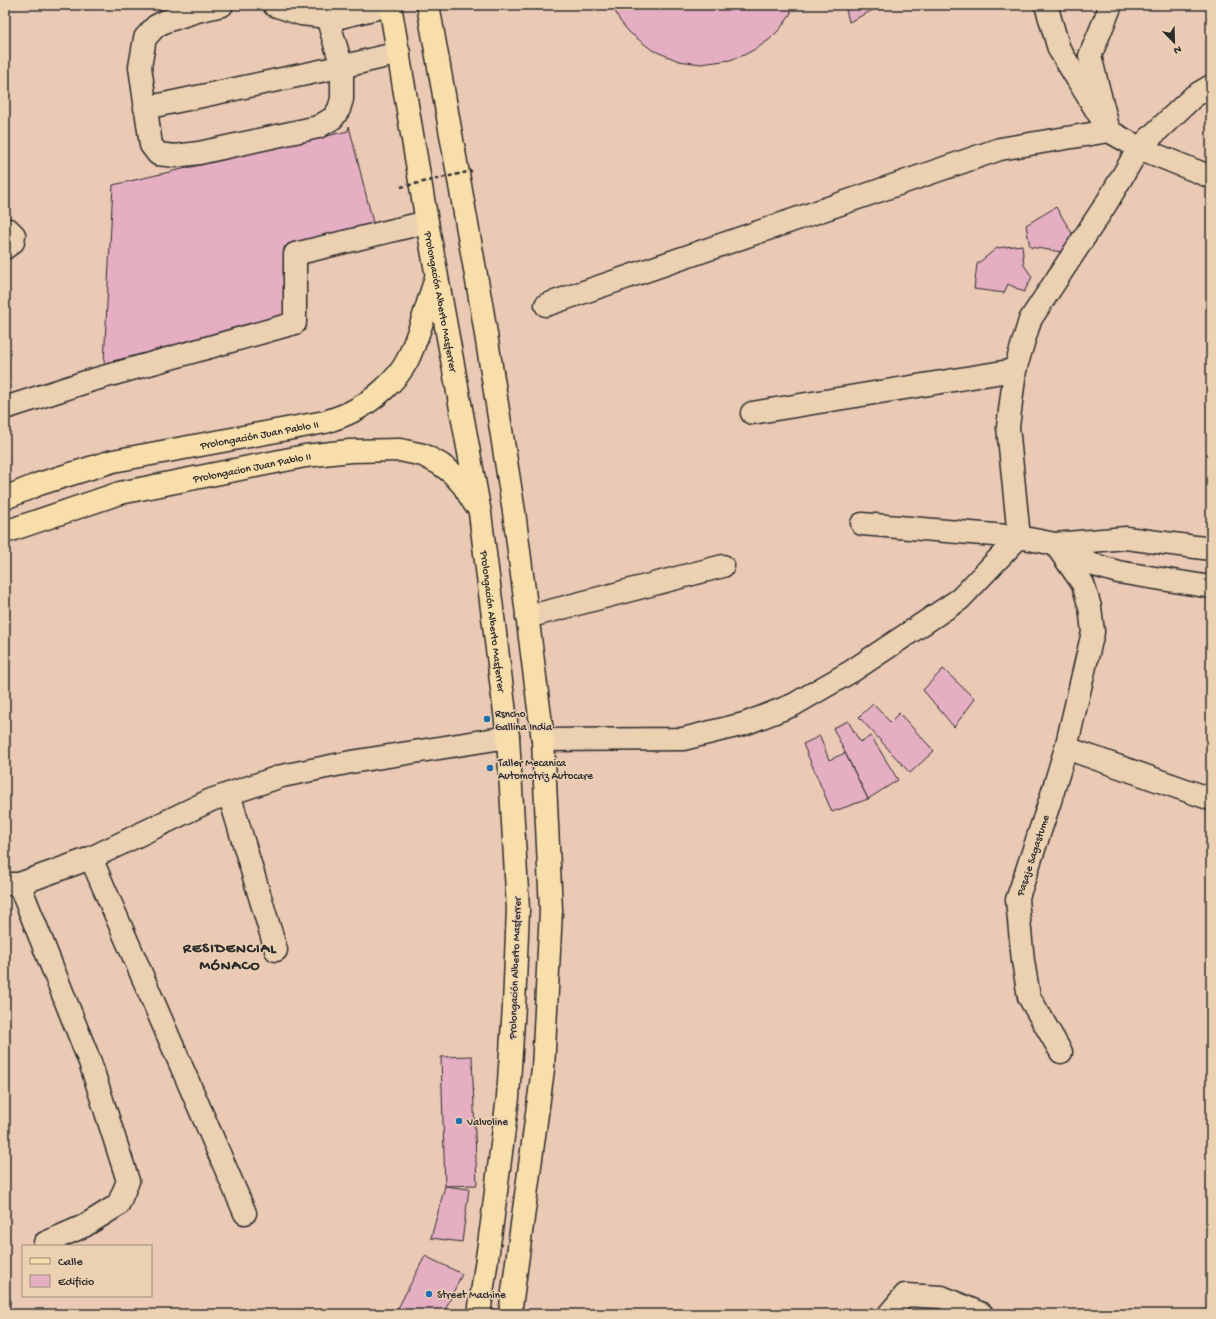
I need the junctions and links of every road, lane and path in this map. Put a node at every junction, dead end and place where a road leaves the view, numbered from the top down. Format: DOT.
graph roads {
  1 [pos="222,5"];
  2 [pos="274,5"];
  3 [pos="390,5"];
  4 [pos="428,5"];
  5 [pos="1046,5"];
  6 [pos="1111,5"];
  7 [pos="327,17"];
  8 [pos="399,53"];
  9 [pos="342,67"];
  10 [pos="1211,86"];
  11 [pos="145,108"];
  12 [pos="1109,130"];
  13 [pos="1139,148"];
  14 [pos="472,171"];
  15 [pos="1211,177"];
  16 [pos="400,187"];
  17 [pos="427,222"];
  18 [pos="5,230"];
  19 [pos="5,248"];
  20 [pos="437,275"];
  21 [pos="546,305"];
  22 [pos="1016,370"];
  23 [pos="5,408"];
  24 [pos="752,413"];
  25 [pos="5,498"];
  26 [pos="480,513"];
  27 [pos="862,524"];
  28 [pos="5,532"];
  29 [pos="1019,537"];
  30 [pos="1055,544"];
  31 [pos="1211,549"];
  32 [pos="722,566"];
  33 [pos="1211,587"];
  34 [pos="527,616"];
  35 [pos="508,737"];
  36 [pos="543,740"];
  37 [pos="1066,748"];
  38 [pos="229,794"];
  39 [pos="1211,800"];
  40 [pos="91,858"];
  41 [pos="12,884"];
  42 [pos="276,950"];
  43 [pos="1061,1052"];
  44 [pos="245,1213"];
  45 [pos="45,1243"];
  46 [pos="479,1314"];
  47 [pos="510,1314"];
  48 [pos="889,1314"];
  49 [pos="982,1314"];
  1 -- 11 [label="street"];
  2 -- 7 [label="street"];
  3 -- 7 [label="street"];
  3 -- 8 [label="main road, Prolongación Alberto Masferrer"];
  4 -- 34 [label="main road"];
  5 -- 12 [label="street"];
  6 -- 12 [label="street"];
  7 -- 9 [label="street"];
  8 -- 9 [label="street"];
  8 -- 17 [label="main road, Prolongación Alberto Masferrer"];
  9 -- 11 [label="street"];
  9 -- 11 [label="street"];
  10 -- 13 [label="street"];
  12 -- 13 [label="street"];
  12 -- 21 [label="street"];
  13 -- 15 [label="street"];
  13 -- 22 [label="street"];
  14 -- 16 [label="path, bridge"];
  17 -- 20 [label="main road, Prolongación Alberto Masferrer"];
  17 -- 23 [label="street"];
  18 -- 19 [label="street"];
  20 -- 25 [label="main road, Prolongación Juan Pablo II"];
  20 -- 26 [label="main road, Prolongación Alberto Masferrer"];
  22 -- 24 [label="street"];
  22 -- 29 [label="street"];
  26 -- 28 [label="main road, Prolongacion Juan Pablo II"];
  26 -- 35 [label="main road, Prolongación Alberto Masferrer"];
  27 -- 29 [label="street"];
  29 -- 30 [label="street"];
  29 -- 36 [label="street"];
  30 -- 31 [label="street"];
  30 -- 33 [label="street"];
  30 -- 37 [label="street, Pasaje Sagastume"];
  32 -- 34 [label="street"];
  34 -- 36 [label="main road"];
  35 -- 38 [label="street"];
  35 -- 46 [label="main road, Prolongación Alberto Masferrer"];
  36 -- 47 [label="main road"];
  37 -- 39 [label="street"];
  37 -- 43 [label="street, Pasaje Sagastume"];
  38 -- 40 [label="street"];
  38 -- 42 [label="street"];
  40 -- 41 [label="street"];
  40 -- 44 [label="street"];
  41 -- 45 [label="street"];
  48 -- 49 [label="street"];
}
